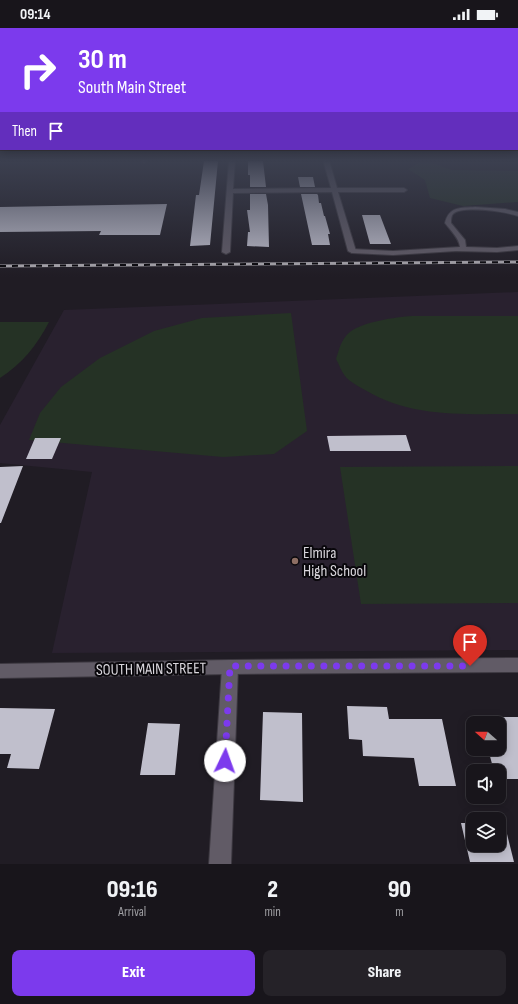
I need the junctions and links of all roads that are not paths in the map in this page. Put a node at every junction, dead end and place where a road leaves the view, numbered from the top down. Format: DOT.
graph roads {
  1 [pos="230,199"];
  2 [pos="337,199"];
  3 [pos="518,214"];
  4 [pos="518,248"];
  5 [pos="463,249"];
  6 [pos="352,251"];
  7 [pos="226,252"];
  8 [pos="518,665"];
  9 [pos="230,666"];
  10 [pos="0,671"];
  11 [pos="220,864"];
  1 -- 7 [label="street"];
  2 -- 6 [label="street"];
  3 -- 5 [label="lane"];
  4 -- 5 [label="lane"];
  5 -- 6 [label="lane"];
  8 -- 9 [label="street, SOUTH MAIN STREET"];
  9 -- 10 [label="street, SOUTH MAIN STREET"];
  9 -- 11 [label="street"];
}
